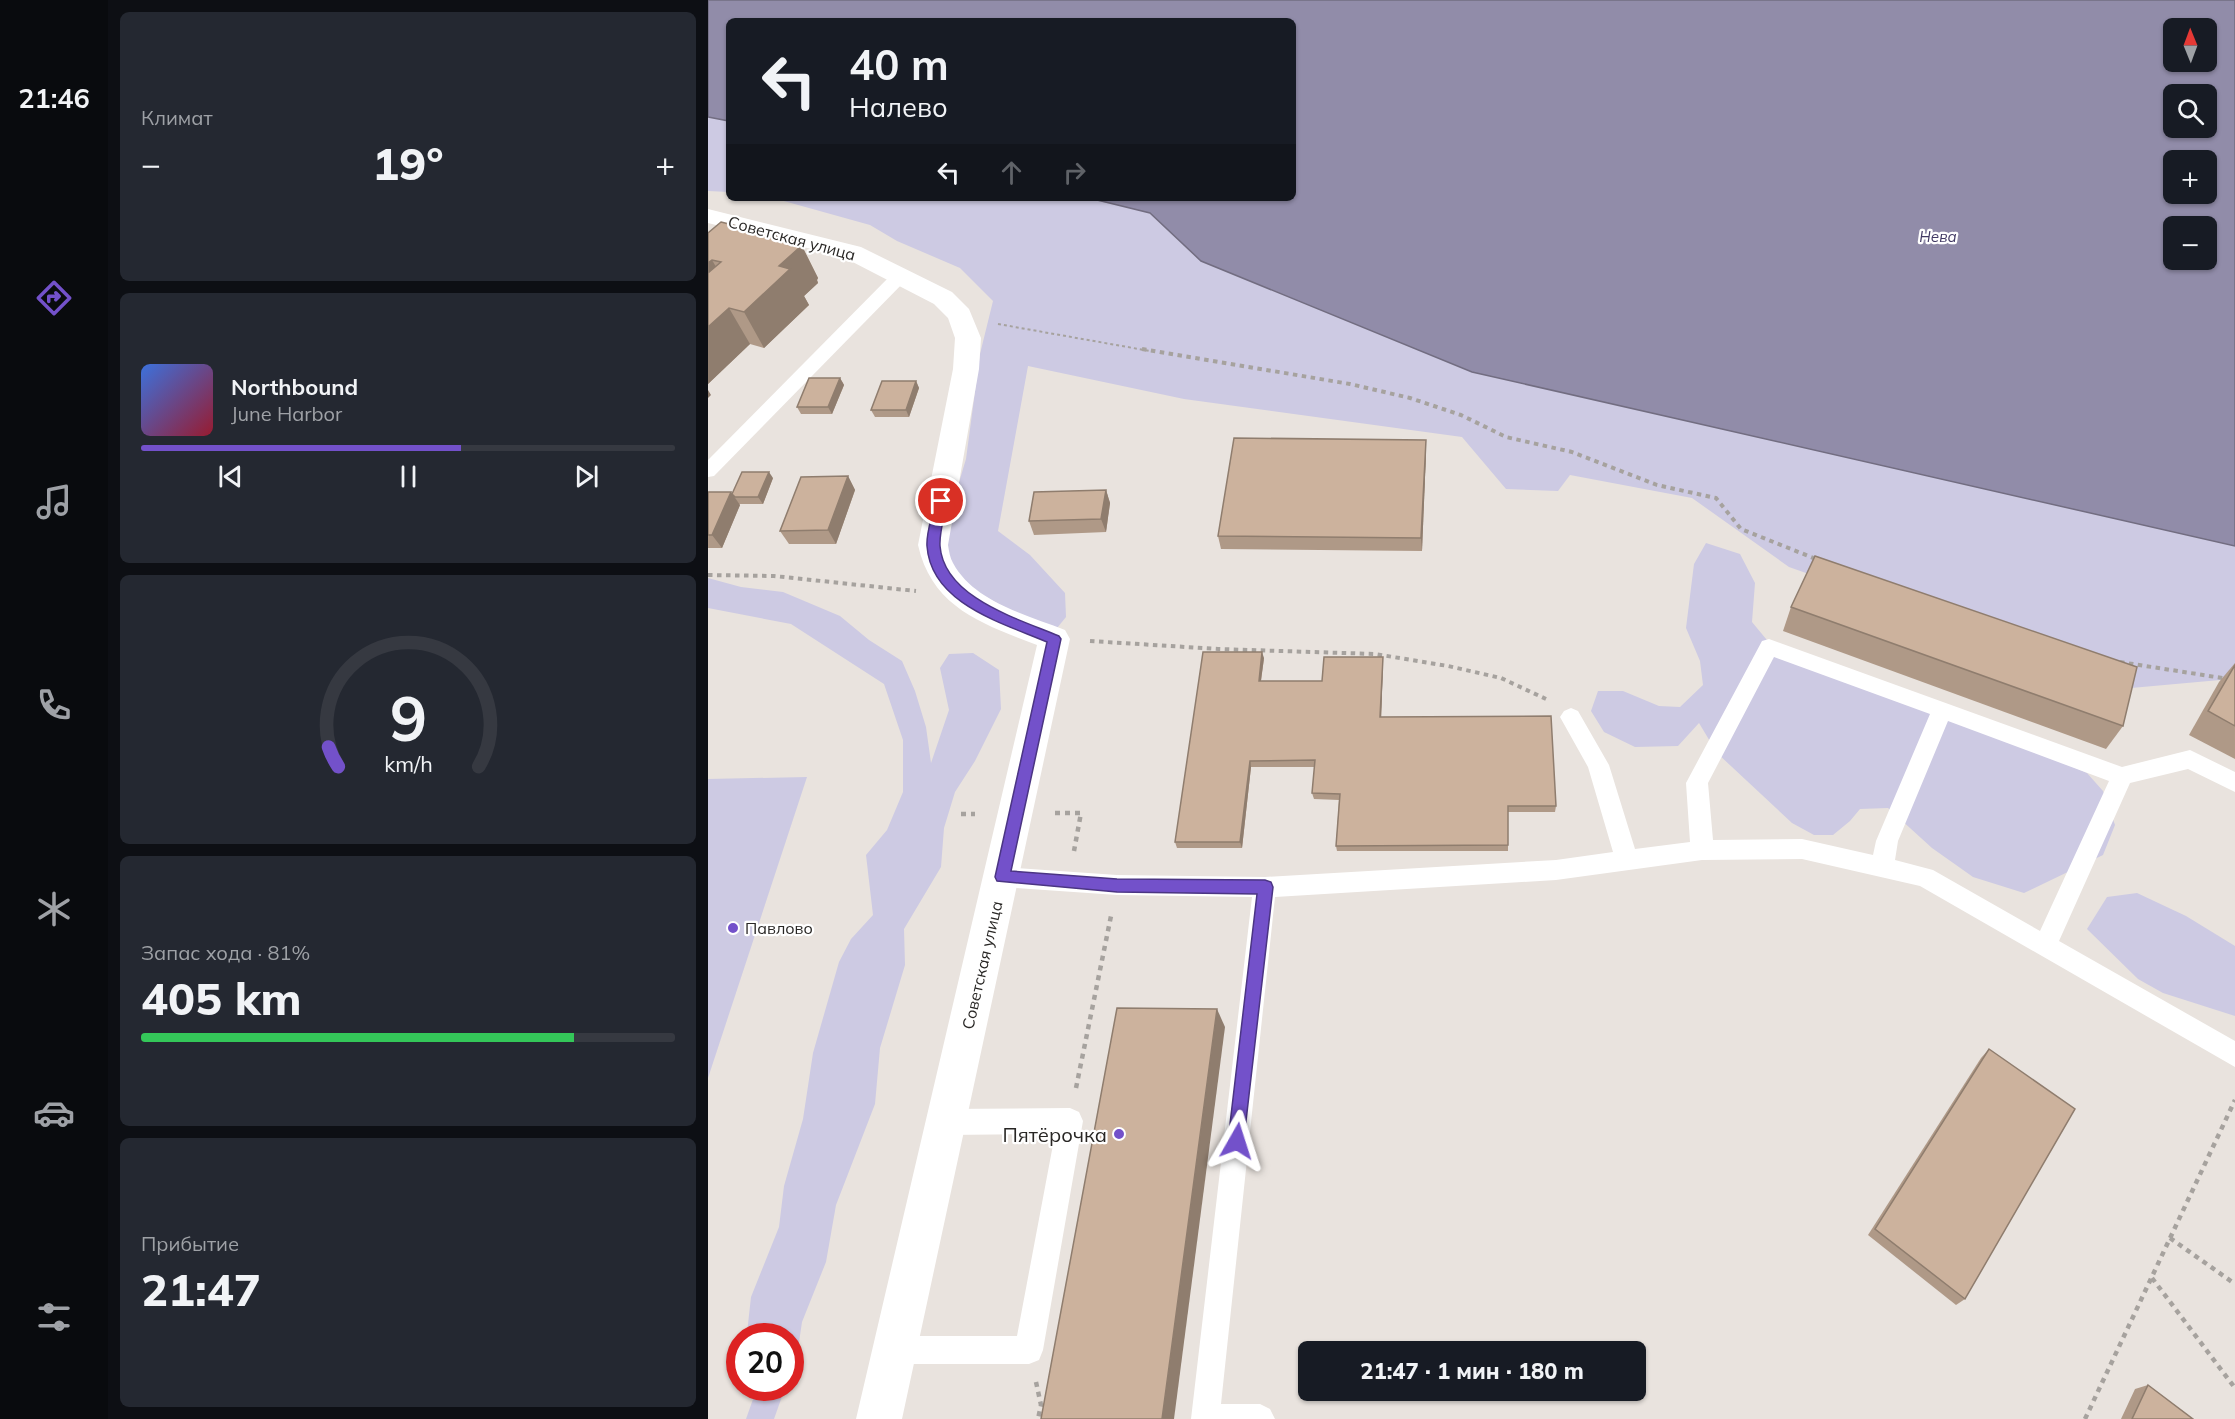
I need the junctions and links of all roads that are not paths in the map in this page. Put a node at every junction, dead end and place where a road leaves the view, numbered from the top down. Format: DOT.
graph roads {
  1 [pos="708,216"];
  2 [pos="901,275"];
  3 [pos="708,471"];
  4 [pos="1942,710"];
  5 [pos="1570,717"];
  6 [pos="2122,776"];
  7 [pos="2235,783"];
  8 [pos="1702,850"];
  9 [pos="1627,861"];
  10 [pos="1882,867"];
  11 [pos="1002,877"];
  12 [pos="1265,887"];
  13 [pos="2045,946"];
  14 [pos="2235,1055"];
  15 [pos="946,1122"];
  16 [pos="895,1350"];
  17 [pos="879,1419"];
  18 [pos="1260,1419"];
  1 -- 2 [label="street, Советская улица"];
  2 -- 3 [label="lane"];
  2 -- 11 [label="street, Советская улица"];
  4 -- 6 [label="lane"];
  4 -- 8 [label="lane"];
  4 -- 10 [label="lane"];
  5 -- 9 [label="lane"];
  6 -- 7 [label="lane"];
  6 -- 13 [label="lane"];
  8 -- 9 [label="lane"];
  8 -- 10 [label="lane"];
  9 -- 12 [label="lane"];
  10 -- 13 [label="lane"];
  11 -- 12 [label="lane"];
  11 -- 15 [label="street, Советская улица"];
  12 -- 18 [label="lane"];
  13 -- 14 [label="lane"];
  15 -- 16 [label="street, Советская улица"];
  15 -- 16 [label="lane"];
  16 -- 17 [label="street, Советская улица"];
}
